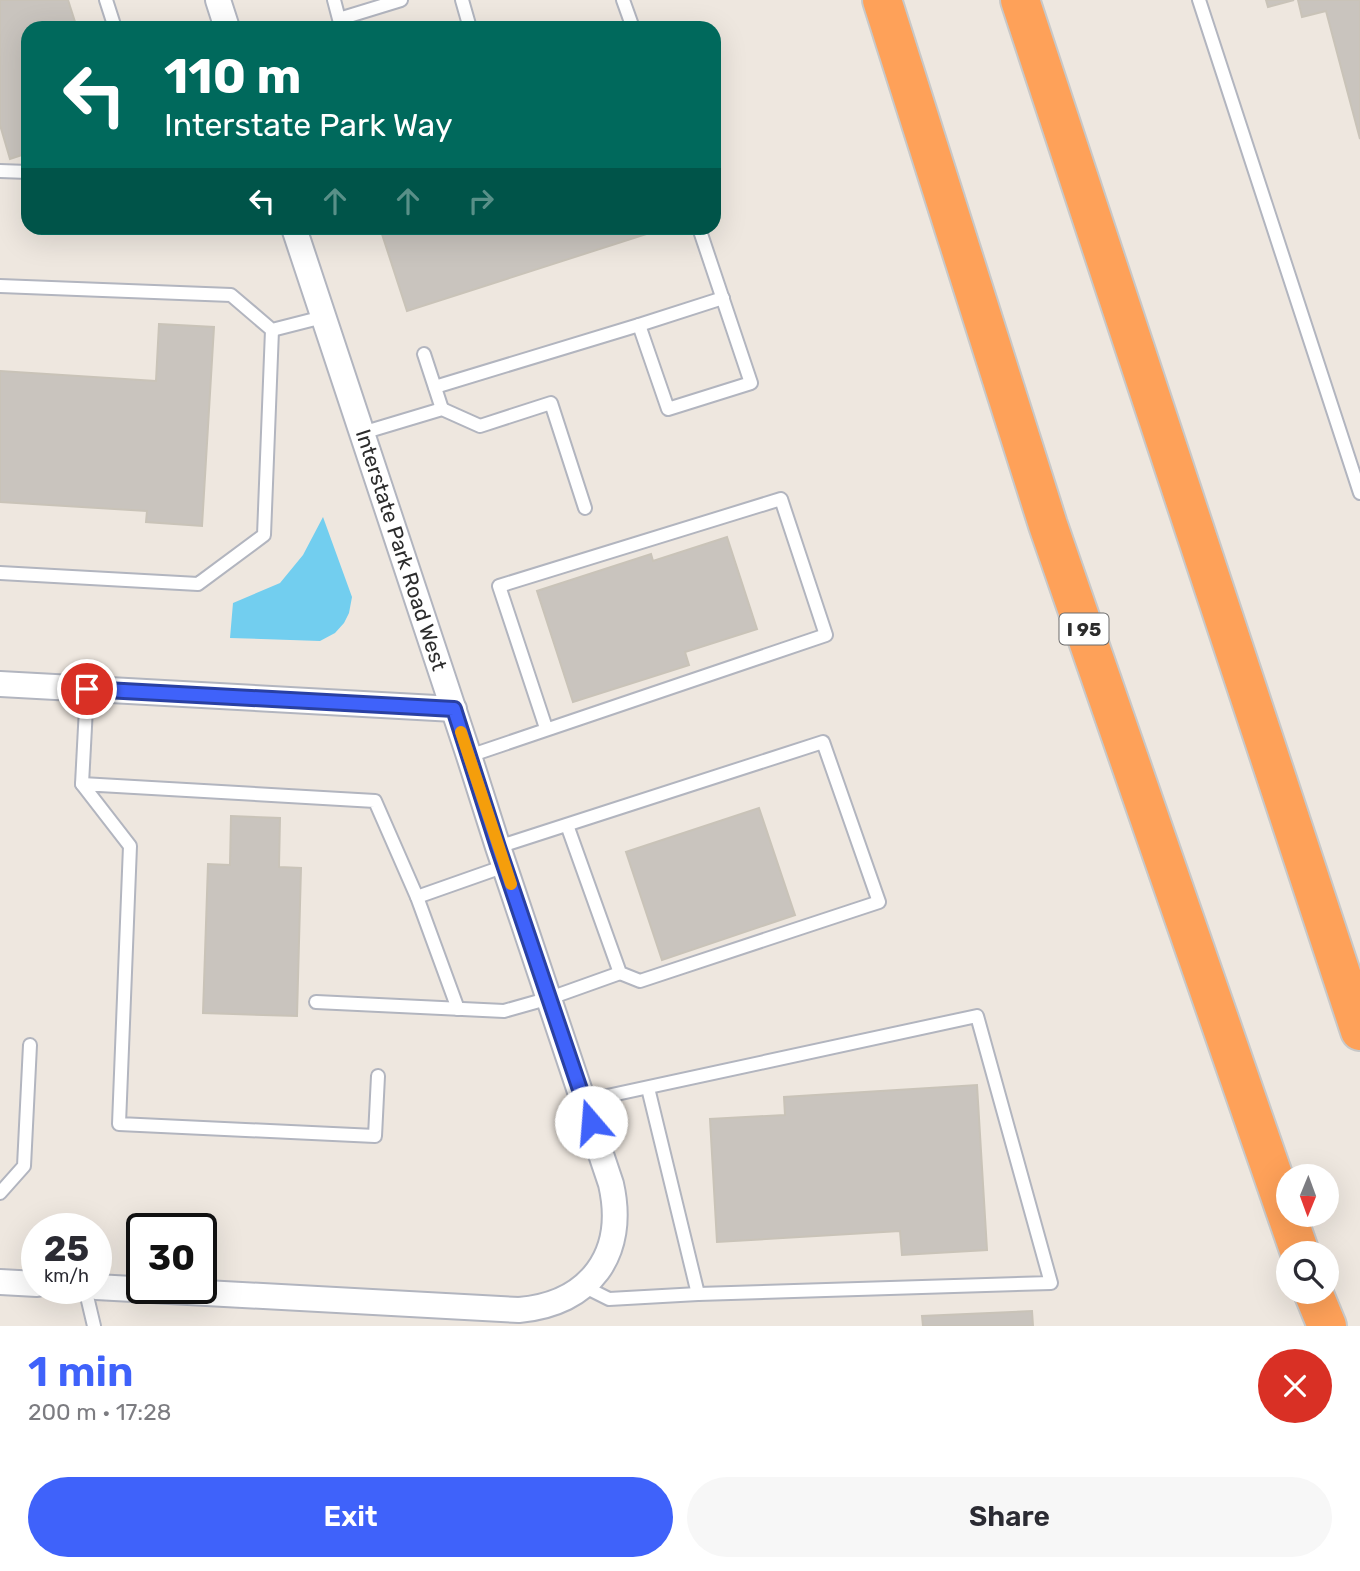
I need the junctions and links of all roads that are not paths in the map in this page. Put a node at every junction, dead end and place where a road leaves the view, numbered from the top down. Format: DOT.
graph roads {
  1 [pos="106,0"];
  2 [pos="218,0"];
  3 [pos="334,0"];
  4 [pos="401,0"];
  5 [pos="462,0"];
  6 [pos="623,0"];
  7 [pos="882,0"];
  8 [pos="1020,0"];
  9 [pos="1199,0"];
  10 [pos="113,21"];
  11 [pos="226,21"];
  12 [pos="468,21"];
  13 [pos="630,21"];
  14 [pos="0,171"];
  15 [pos="21,172"];
  16 [pos="296,235"];
  17 [pos="701,235"];
  18 [pos="0,286"];
  19 [pos="723,298"];
  20 [pos="323,317"];
  21 [pos="639,325"];
  22 [pos="272,330"];
  23 [pos="424,354"];
  24 [pos="435,387"];
  25 [pos="442,409"];
  26 [pos="362,433"];
  27 [pos="1360,493"];
  28 [pos="585,508"];
  29 [pos="0,573"];
  30 [pos="0,684"];
  31 [pos="87,689"];
  32 [pos="454,709"];
  33 [pos="546,728"];
  34 [pos="469,756"];
  35 [pos="82,783"];
  36 [pos="567,825"];
  37 [pos="501,857"];
  38 [pos="417,897"];
  39 [pos="620,973"];
  40 [pos="550,998"];
  41 [pos="316,1002"];
  42 [pos="458,1009"];
  43 [pos="1360,1031"];
  44 [pos="30,1045"];
  45 [pos="377,1076"];
  46 [pos="648,1088"];
  47 [pos="584,1101"];
  48 [pos="0,1193"];
  49 [pos="1296,1241"];
  50 [pos="590,1279"];
  51 [pos="0,1282"];
  52 [pos="21,1283"];
  53 [pos="112,1288"];
  54 [pos="698,1294"];
  55 [pos="89,1304"];
  56 [pos="1318,1304"];
  57 [pos="94,1326"];
  58 [pos="1327,1326"];
  1 -- 10 [label="lane"];
  2 -- 11 [label="street"];
  3 -- 4 [label="lane"];
  5 -- 12 [label="lane"];
  6 -- 13 [label="lane"];
  7 -- 49 [label="highway, I 95"];
  8 -- 43 [label="highway"];
  9 -- 27 [label="lane"];
  14 -- 15 [label="lane"];
  16 -- 20 [label="street, Interstate Park Road West"];
  17 -- 19 [label="lane"];
  18 -- 22 [label="lane"];
  19 -- 21 [label="lane"];
  19 -- 21 [label="lane"];
  20 -- 22 [label="lane"];
  20 -- 26 [label="street, Interstate Park Road West"];
  21 -- 24 [label="lane"];
  22 -- 29 [label="lane"];
  23 -- 24 [label="lane"];
  24 -- 25 [label="lane"];
  25 -- 26 [label="lane"];
  25 -- 28 [label="lane"];
  26 -- 32 [label="street, Interstate Park Road West"];
  30 -- 31 [label="street"];
  31 -- 32 [label="street"];
  31 -- 35 [label="lane"];
  32 -- 34 [label="street, Interstate Park Road West"];
  33 -- 33 [label="lane"];
  33 -- 34 [label="lane"];
  34 -- 37 [label="street, Interstate Park Road West"];
  35 -- 38 [label="lane"];
  35 -- 45 [label="lane"];
  36 -- 37 [label="lane"];
  36 -- 39 [label="lane"];
  36 -- 39 [label="lane"];
  37 -- 38 [label="lane"];
  37 -- 40 [label="street, Interstate Park Road West"];
  38 -- 42 [label="lane"];
  39 -- 40 [label="lane"];
  40 -- 42 [label="lane"];
  40 -- 47 [label="street, Interstate Park Road West"];
  41 -- 42 [label="lane"];
  44 -- 48 [label="lane"];
  46 -- 47 [label="lane"];
  46 -- 54 [label="lane"];
  46 -- 54 [label="lane"];
  47 -- 50 [label="street, Interstate Park Road West"];
  50 -- 53 [label="street"];
  50 -- 54 [label="lane"];
  51 -- 52 [label="street"];
  55 -- 57 [label="lane"];
  56 -- 58 [label="highway"];
}
